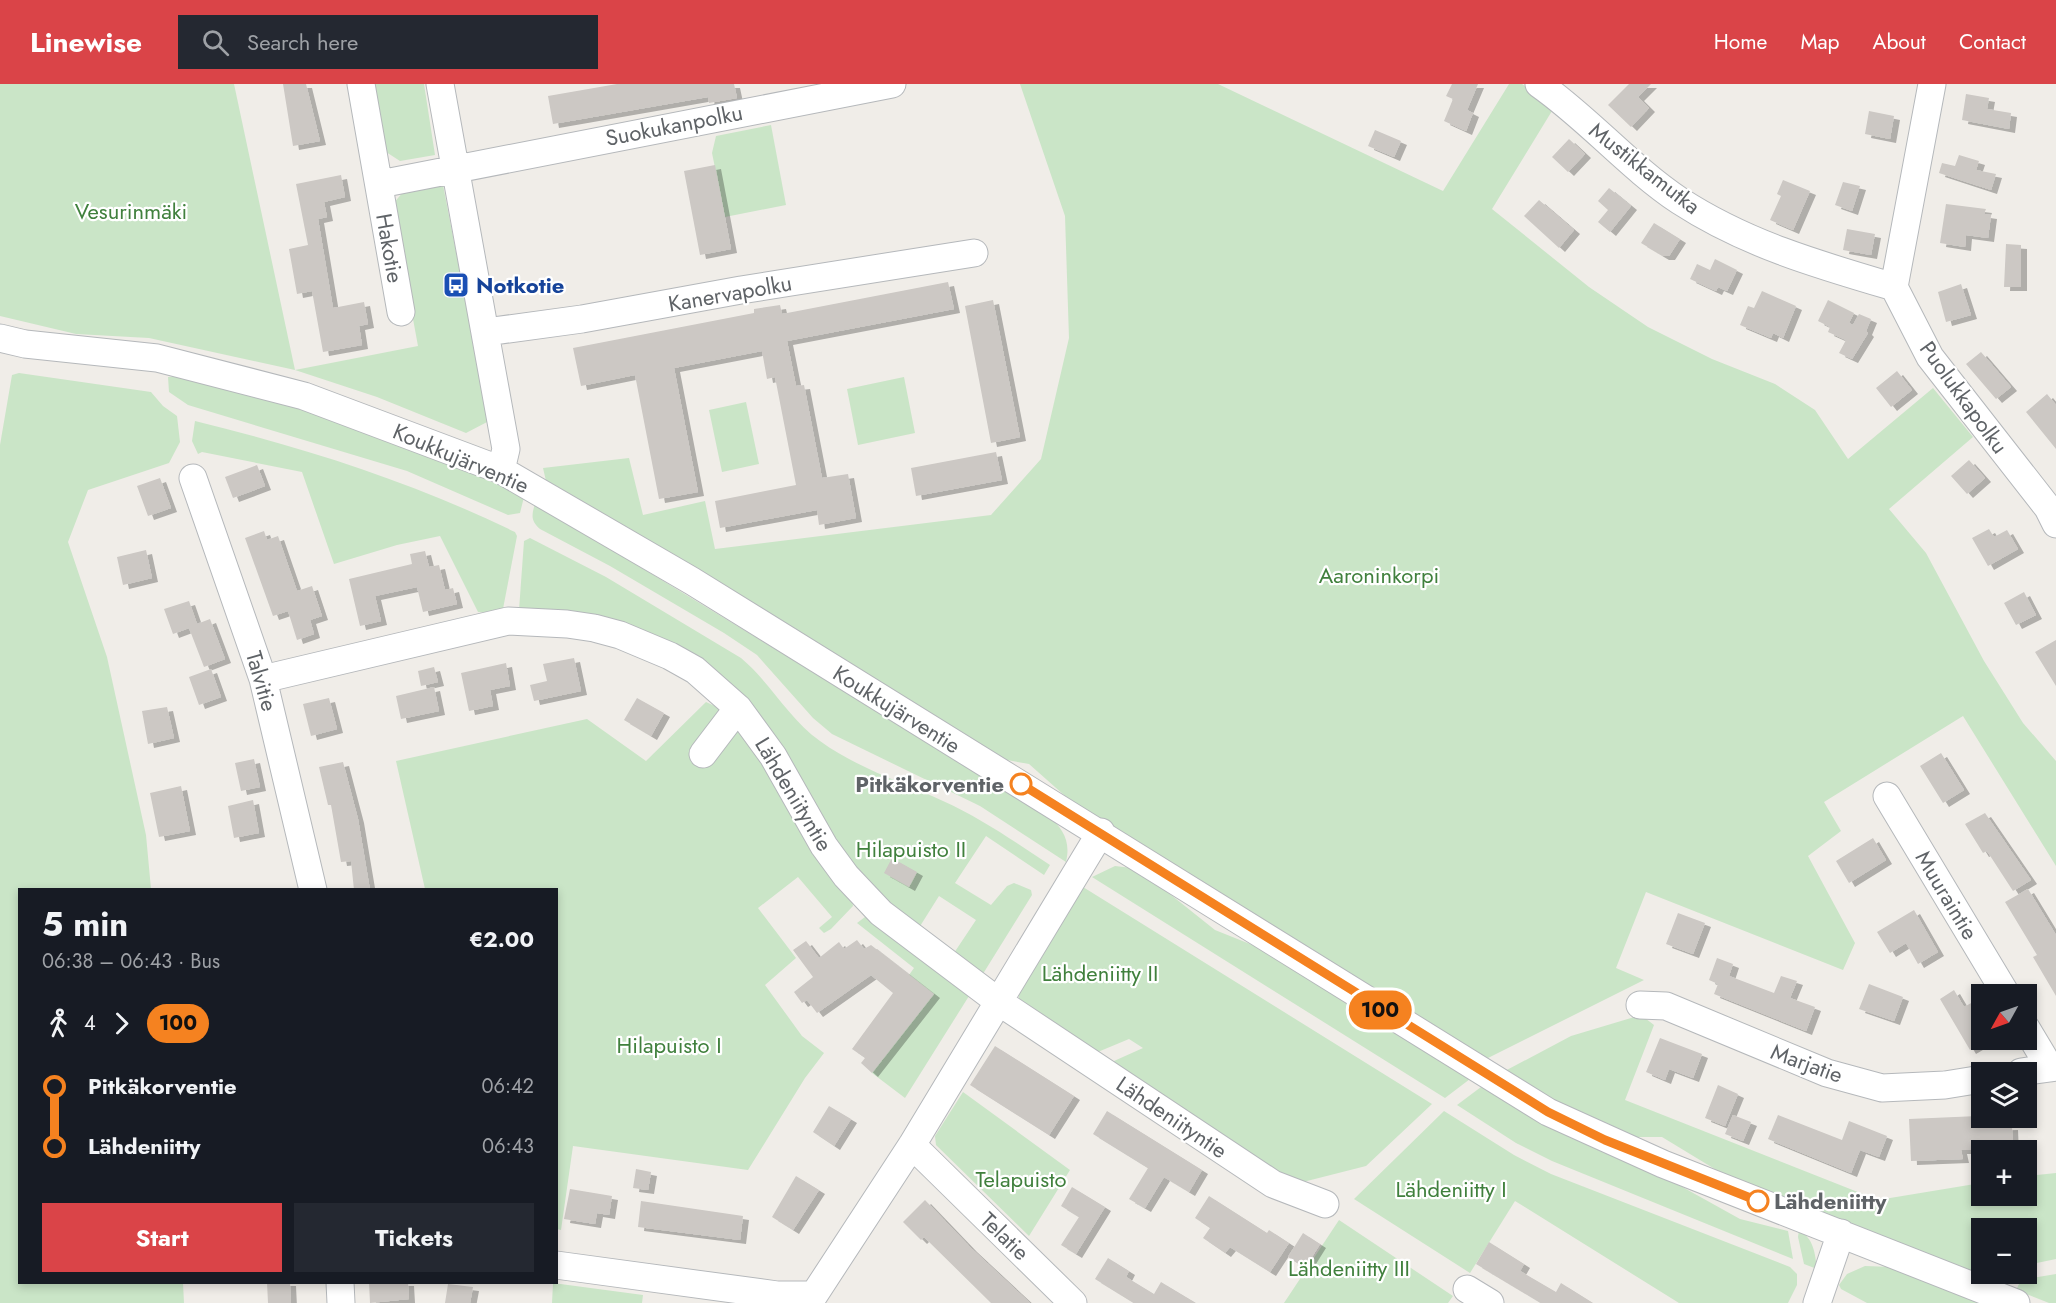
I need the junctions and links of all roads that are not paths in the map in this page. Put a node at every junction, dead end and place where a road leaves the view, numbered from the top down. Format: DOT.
graph roads {
  1 [pos="361,84"];
  2 [pos="440,84"];
  3 [pos="892,84"];
  4 [pos="1539,84"];
  5 [pos="1932,84"];
  6 [pos="456,167"];
  7 [pos="380,184"];
  8 [pos="974,253"];
  9 [pos="1894,287"];
  10 [pos="401,312"];
  11 [pos="486,332"];
  12 [pos="0,338"];
  13 [pos="501,470"];
  14 [pos="193,478"];
  15 [pos="2053,508"];
  16 [pos="263,679"];
  17 [pos="738,708"];
  18 [pos="704,754"];
  19 [pos="1887,796"];
  20 [pos="1101,832"];
  21 [pos="313,888"];
  22 [pos="2000,984"];
  23 [pos="999,1002"];
  24 [pos="1640,1005"];
  25 [pos="2037,1044"];
  26 [pos="2053,1067"];
  27 [pos="2037,1070"];
  28 [pos="1971,1081"];
  29 [pos="912,1144"];
  30 [pos="1324,1204"];
  31 [pos="1841,1233"];
  32 [pos="558,1265"];
  33 [pos="340,1284"];
  34 [pos="1467,1289"];
  35 [pos="816,1299"];
  36 [pos="341,1303"];
  37 [pos="1073,1303"];
  38 [pos="1490,1303"];
  39 [pos="1817,1303"];
  40 [pos="2016,1303"];
  1 -- 7 [label="street, Hakotie"];
  2 -- 6 [label="street"];
  3 -- 6 [label="street, Suokukanpolku"];
  4 -- 9 [label="street, Mustikkamutka"];
  5 -- 9 [label="street"];
  6 -- 7 [label="street, Hakotie"];
  6 -- 11 [label="street"];
  7 -- 10 [label="street, Hakotie"];
  8 -- 11 [label="street, Kanervapolku"];
  9 -- 15 [label="street, Puolukkapolku"];
  11 -- 13 [label="street"];
  12 -- 13 [label="street, Koukkujärventie"];
  13 -- 20 [label="street, Koukkujärventie"];
  14 -- 16 [label="street, Talvitie"];
  16 -- 17 [label="street, Lähdeniityntie"];
  16 -- 21 [label="street, Talvitie"];
  17 -- 18 [label="street"];
  17 -- 23 [label="street, Lähdeniityntie"];
  19 -- 22 [label="street, Muuraintie"];
  20 -- 23 [label="street"];
  20 -- 31 [label="street, Koukkujärventie"];
  23 -- 29 [label="street"];
  23 -- 30 [label="street, Lähdeniityntie"];
  24 -- 28 [label="street, Marjatie"];
  25 -- 26 [label="street"];
  26 -- 27 [label="street"];
  29 -- 35 [label="street"];
  29 -- 37 [label="street, Telatie"];
  31 -- 39 [label="street"];
  31 -- 40 [label="street, Koukkujärventie"];
  32 -- 35 [label="street"];
  33 -- 36 [label="street"];
  34 -- 38 [label="street"];
}
